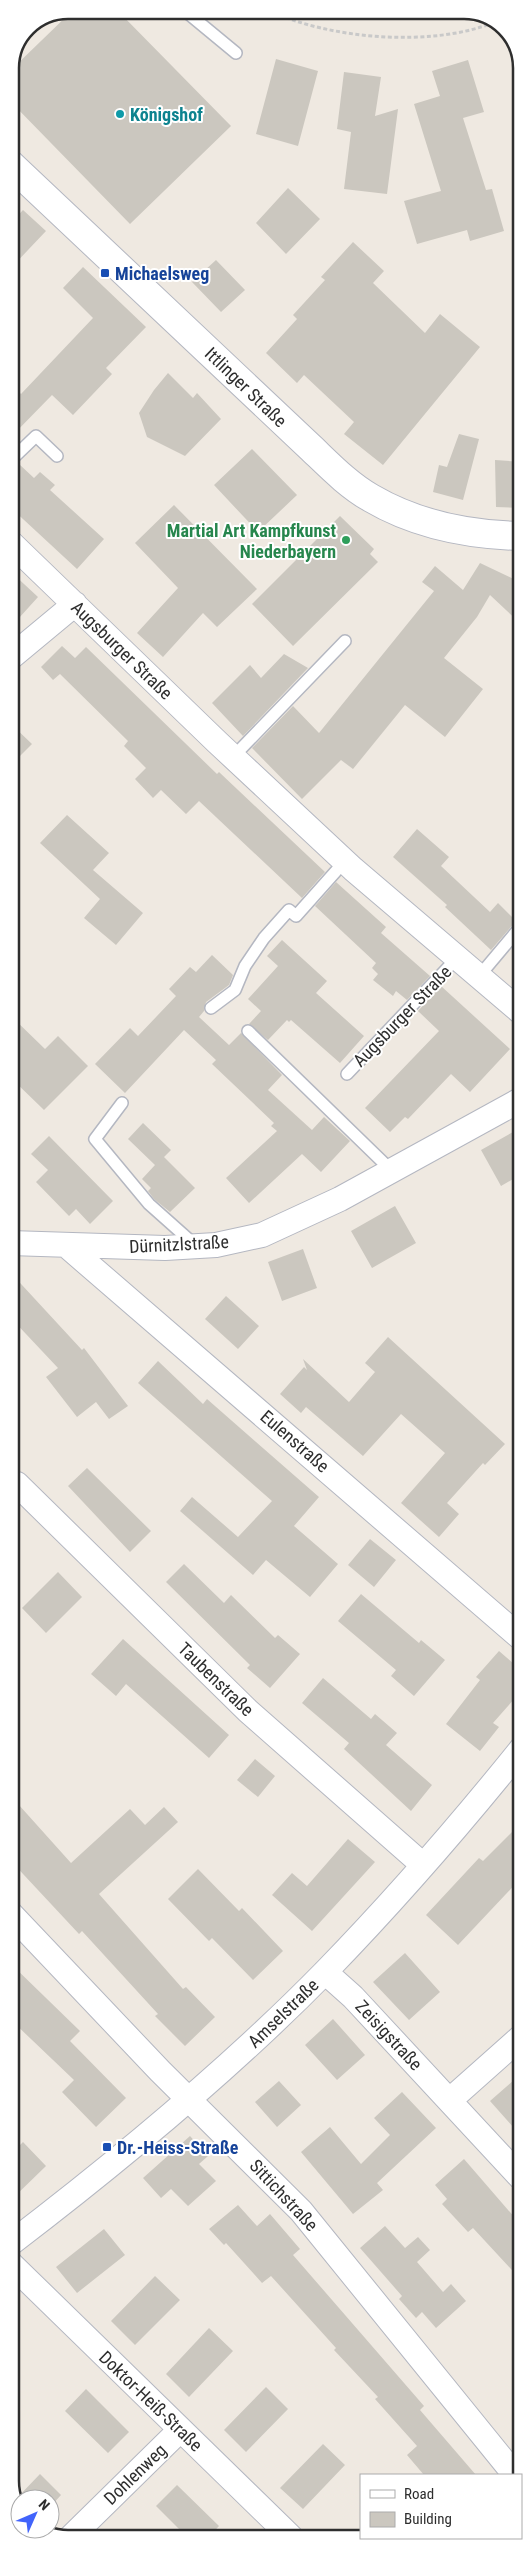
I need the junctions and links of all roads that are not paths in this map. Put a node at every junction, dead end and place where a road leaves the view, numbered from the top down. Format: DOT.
graph roads {
  1 [pos="195,19"];
  2 [pos="236,53"];
  3 [pos="19,172"];
  4 [pos="19,453"];
  5 [pos="57,456"];
  6 [pos="513,536"];
  7 [pos="19,551"];
  8 [pos="75,604"];
  9 [pos="345,642"];
  10 [pos="19,651"];
  11 [pos="233,757"];
  12 [pos="345,861"];
  13 [pos="513,936"];
  14 [pos="458,957"];
  15 [pos="480,975"];
  16 [pos="513,1005"];
  17 [pos="211,1008"];
  18 [pos="248,1031"];
  19 [pos="347,1074"];
  20 [pos="122,1103"];
  21 [pos="513,1104"];
  22 [pos="392,1171"];
  23 [pos="19,1243"];
  24 [pos="67,1246"];
  25 [pos="196,1246"];
  26 [pos="19,1492"];
  27 [pos="513,1630"];
  28 [pos="513,1759"];
  29 [pos="423,1865"];
  30 [pos="19,1922"];
  31 [pos="325,1972"];
  32 [pos="513,2044"];
  33 [pos="189,2099"];
  34 [pos="450,2100"];
  35 [pos="513,2168"];
  36 [pos="19,2237"];
  37 [pos="19,2272"];
  38 [pos="180,2430"];
  39 [pos="513,2474"];
  40 [pos="77,2530"];
  41 [pos="284,2530"];
  1 -- 2 [label="lane"];
  3 -- 6 [label="street, Ittlinger Straße"];
  4 -- 5 [label="lane"];
  7 -- 8 [label="street, Augsburger Straße"];
  8 -- 10 [label="street"];
  8 -- 11 [label="street, Augsburger Straße"];
  9 -- 11 [label="lane"];
  11 -- 12 [label="street, Augsburger Straße"];
  12 -- 14 [label="street, Augsburger Straße"];
  12 -- 17 [label="lane"];
  13 -- 15 [label="lane, Augsburger Straße"];
  14 -- 15 [label="street, Augsburger Straße"];
  14 -- 19 [label="lane, Augsburger Straße"];
  15 -- 16 [label="street, Augsburger Straße"];
  18 -- 22 [label="lane"];
  20 -- 25 [label="lane"];
  21 -- 22 [label="street, Dürnitzlstraße"];
  22 -- 25 [label="street, Dürnitzlstraße"];
  23 -- 24 [label="street, Dürnitzlstraße"];
  24 -- 25 [label="street, Dürnitzlstraße"];
  24 -- 27 [label="street, Eulenstraße"];
  26 -- 29 [label="street, Taubenstraße"];
  28 -- 29 [label="street, Amselstraße"];
  29 -- 31 [label="street, Amselstraße"];
  30 -- 33 [label="street, Sittichstraße"];
  31 -- 33 [label="street, Amselstraße"];
  31 -- 34 [label="street, Zeisigstraße"];
  32 -- 34 [label="street"];
  33 -- 36 [label="street, Amselstraße"];
  33 -- 39 [label="street, Sittichstraße"];
  34 -- 35 [label="street, Zeisigstraße"];
  37 -- 38 [label="street, Doktor-Heiß-Straße"];
  38 -- 40 [label="street, Dohlenweg"];
  38 -- 41 [label="street, Doktor-Heiß-Straße"];
}
